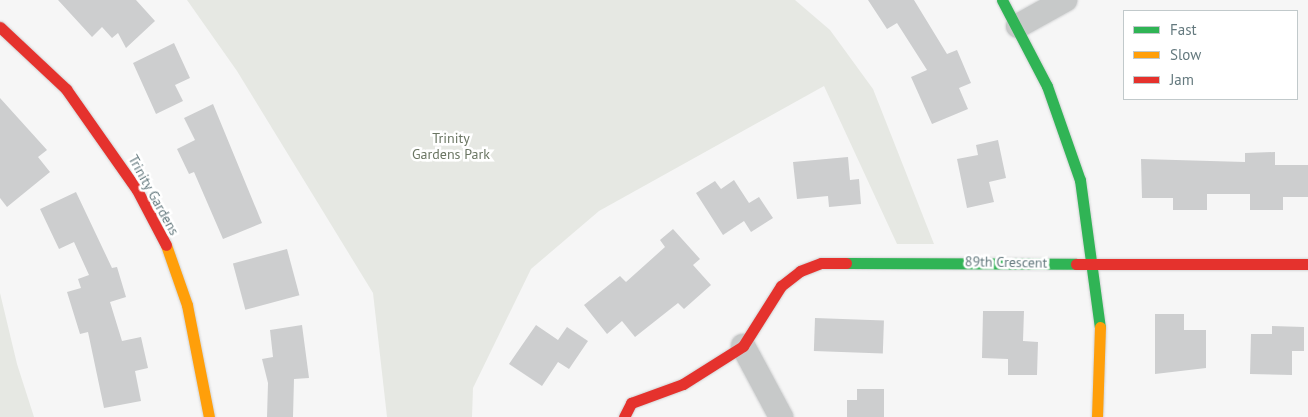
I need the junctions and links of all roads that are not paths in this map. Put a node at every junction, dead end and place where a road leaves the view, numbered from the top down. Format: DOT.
graph roads {
  1 [pos="1002,0"];
  2 [pos="1065,0"];
  3 [pos="0,26"];
  4 [pos="1018,26"];
  5 [pos="1095,262"];
  6 [pos="1308,264"];
  7 [pos="743,346"];
  8 [pos="209,417"];
  9 [pos="624,417"];
  10 [pos="781,417"];
  11 [pos="1097,417"];
  1 -- 4 [label="street"];
  2 -- 4 [label="street"];
  3 -- 8 [label="street, Trinity Gardens"];
  4 -- 5 [label="street"];
  5 -- 6 [label="street, 89th Crescent"];
  5 -- 7 [label="street, 89th Crescent"];
  5 -- 11 [label="street"];
  7 -- 9 [label="street, 89th Crescent"];
  7 -- 10 [label="street"];
}
